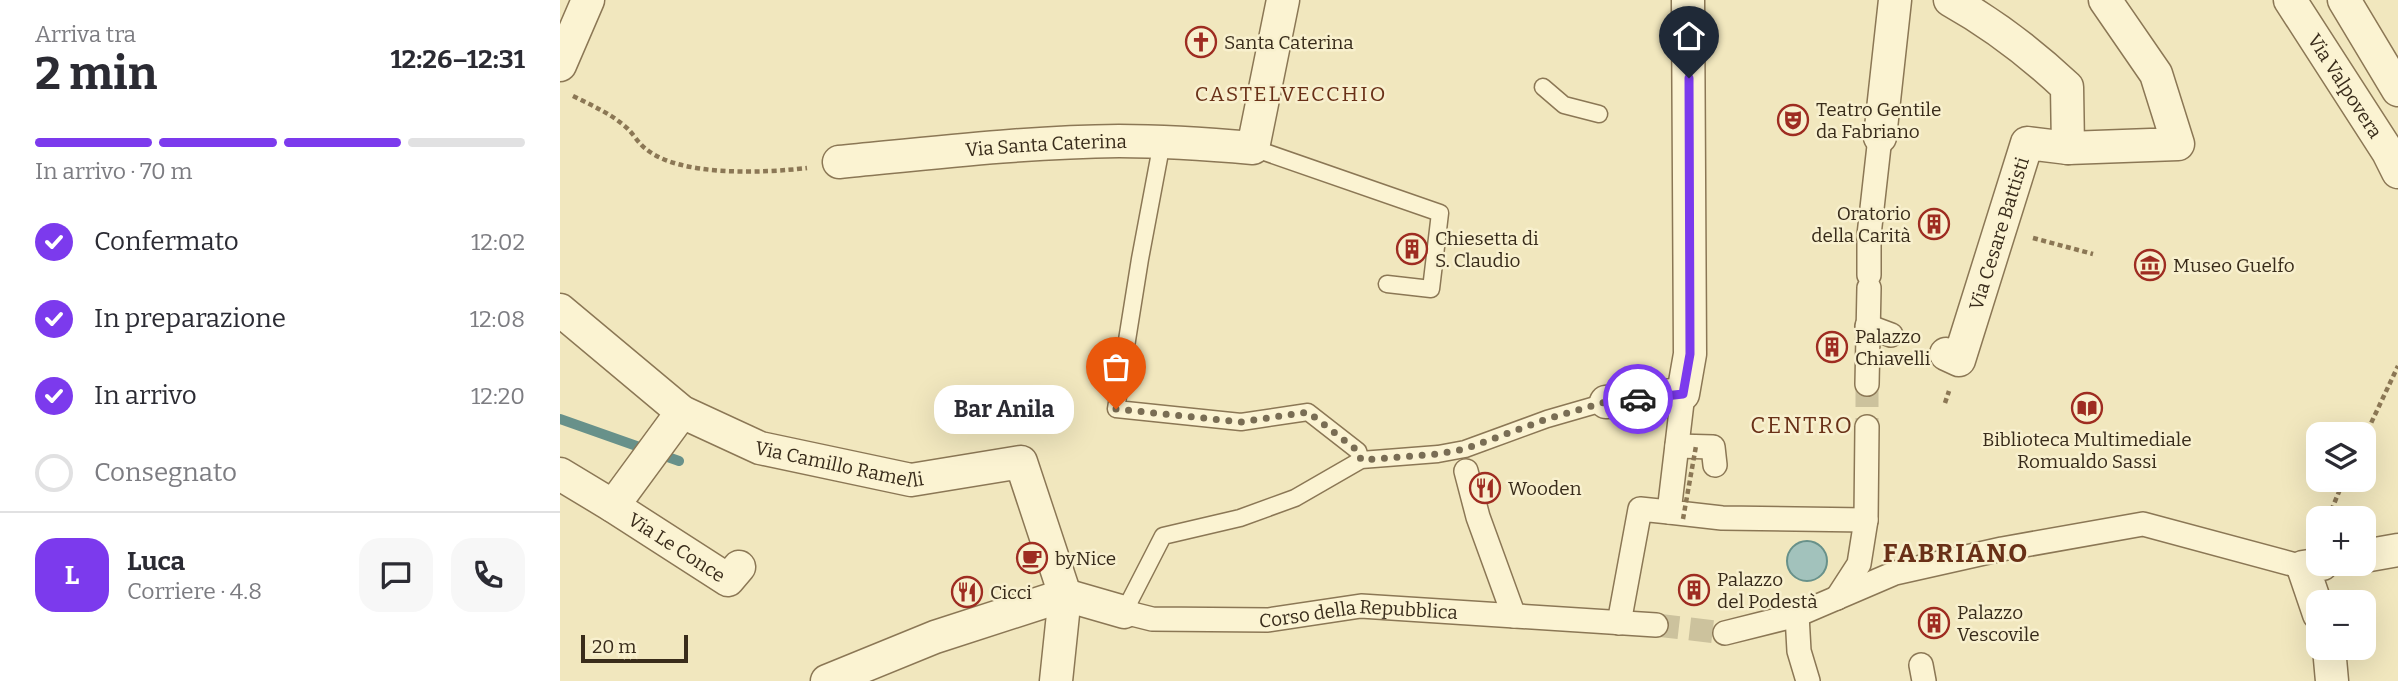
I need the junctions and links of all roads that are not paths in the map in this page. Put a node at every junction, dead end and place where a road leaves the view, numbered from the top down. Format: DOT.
graph roads {
  1 [pos="588,0"];
  2 [pos="1283,0"];
  3 [pos="1688,0"];
  4 [pos="1895,0"];
  5 [pos="1950,0"];
  6 [pos="2105,0"];
  7 [pos="2290,0"];
  8 [pos="2344,0"];
  9 [pos="560,65"];
  10 [pos="1543,87"];
  11 [pos="2398,90"];
  12 [pos="1599,114"];
  13 [pos="1880,137"];
  14 [pos="1162,142"];
  15 [pos="1253,148"];
  16 [pos="2068,148"];
  17 [pos="839,162"];
  18 [pos="2398,172"];
  19 [pos="1387,285"];
  20 [pos="560,310"];
  21 [pos="1867,326"];
  22 [pos="1891,335"];
  23 [pos="1950,376"];
  24 [pos="1867,384"];
  25 [pos="1683,394"];
  26 [pos="1606,402"];
  27 [pos="682,412"];
  28 [pos="1867,427"];
  29 [pos="1686,446"];
  30 [pos="1361,460"];
  31 [pos="1715,465"];
  32 [pos="1466,471"];
  33 [pos="560,474"];
  34 [pos="613,506"];
  35 [pos="1676,516"];
  36 [pos="1866,520"];
  37 [pos="2398,550"];
  38 [pos="2376,554"];
  39 [pos="2306,563"];
  40 [pos="739,567"];
  41 [pos="1065,595"];
  42 [pos="1837,598"];
  43 [pos="1124,612"];
  44 [pos="1797,615"];
  45 [pos="1514,616"];
  46 [pos="1619,623"];
  47 [pos="1656,625"];
  48 [pos="1725,634"];
  49 [pos="2330,660"];
  50 [pos="838,676"];
  51 [pos="1056,681"];
  52 [pos="1808,681"];
  53 [pos="2332,681"];
  1 -- 9 [label="street"];
  2 -- 15 [label="street"];
  3 -- 25 [label="street"];
  4 -- 13 [label="street"];
  5 -- 16 [label="street"];
  6 -- 16 [label="street, Via Cesare Battisti"];
  7 -- 18 [label="street, Via Valpovera"];
  8 -- 11 [label="street"];
  10 -- 12 [label="lane"];
  13 -- 21 [label="street"];
  14 -- 15 [label="street, Via Santa Caterina"];
  14 -- 17 [label="street, Via Santa Caterina"];
  14 -- 30 [label="lane"];
  15 -- 19 [label="lane, Via Santa Caterina"];
  16 -- 23 [label="street, Via Cesare Battisti"];
  20 -- 27 [label="street, Via Camillo Ramelli"];
  21 -- 22 [label="street"];
  21 -- 24 [label="street"];
  25 -- 26 [label="street"];
  25 -- 29 [label="street"];
  26 -- 30 [label="lane"];
  27 -- 34 [label="street, Via Le Conce"];
  27 -- 41 [label="street, Via Camillo Ramelli"];
  28 -- 36 [label="street"];
  29 -- 31 [label="street"];
  29 -- 35 [label="street"];
  30 -- 43 [label="lane"];
  32 -- 45 [label="street"];
  33 -- 34 [label="street, Via Le Conce"];
  34 -- 40 [label="street, Via Le Conce"];
  35 -- 36 [label="street"];
  35 -- 46 [label="street"];
  36 -- 42 [label="street"];
  37 -- 38 [label="street"];
  39 -- 42 [label="street"];
  41 -- 43 [label="street, Corso della Repubblica"];
  41 -- 50 [label="street"];
  41 -- 51 [label="street"];
  42 -- 44 [label="street"];
  43 -- 45 [label="street, Corso della Repubblica"];
  44 -- 48 [label="street"];
  44 -- 52 [label="street"];
  45 -- 46 [label="street, Corso della Repubblica"];
  46 -- 47 [label="street, Corso della Repubblica"];
  49 -- 53 [label="street"];
}
